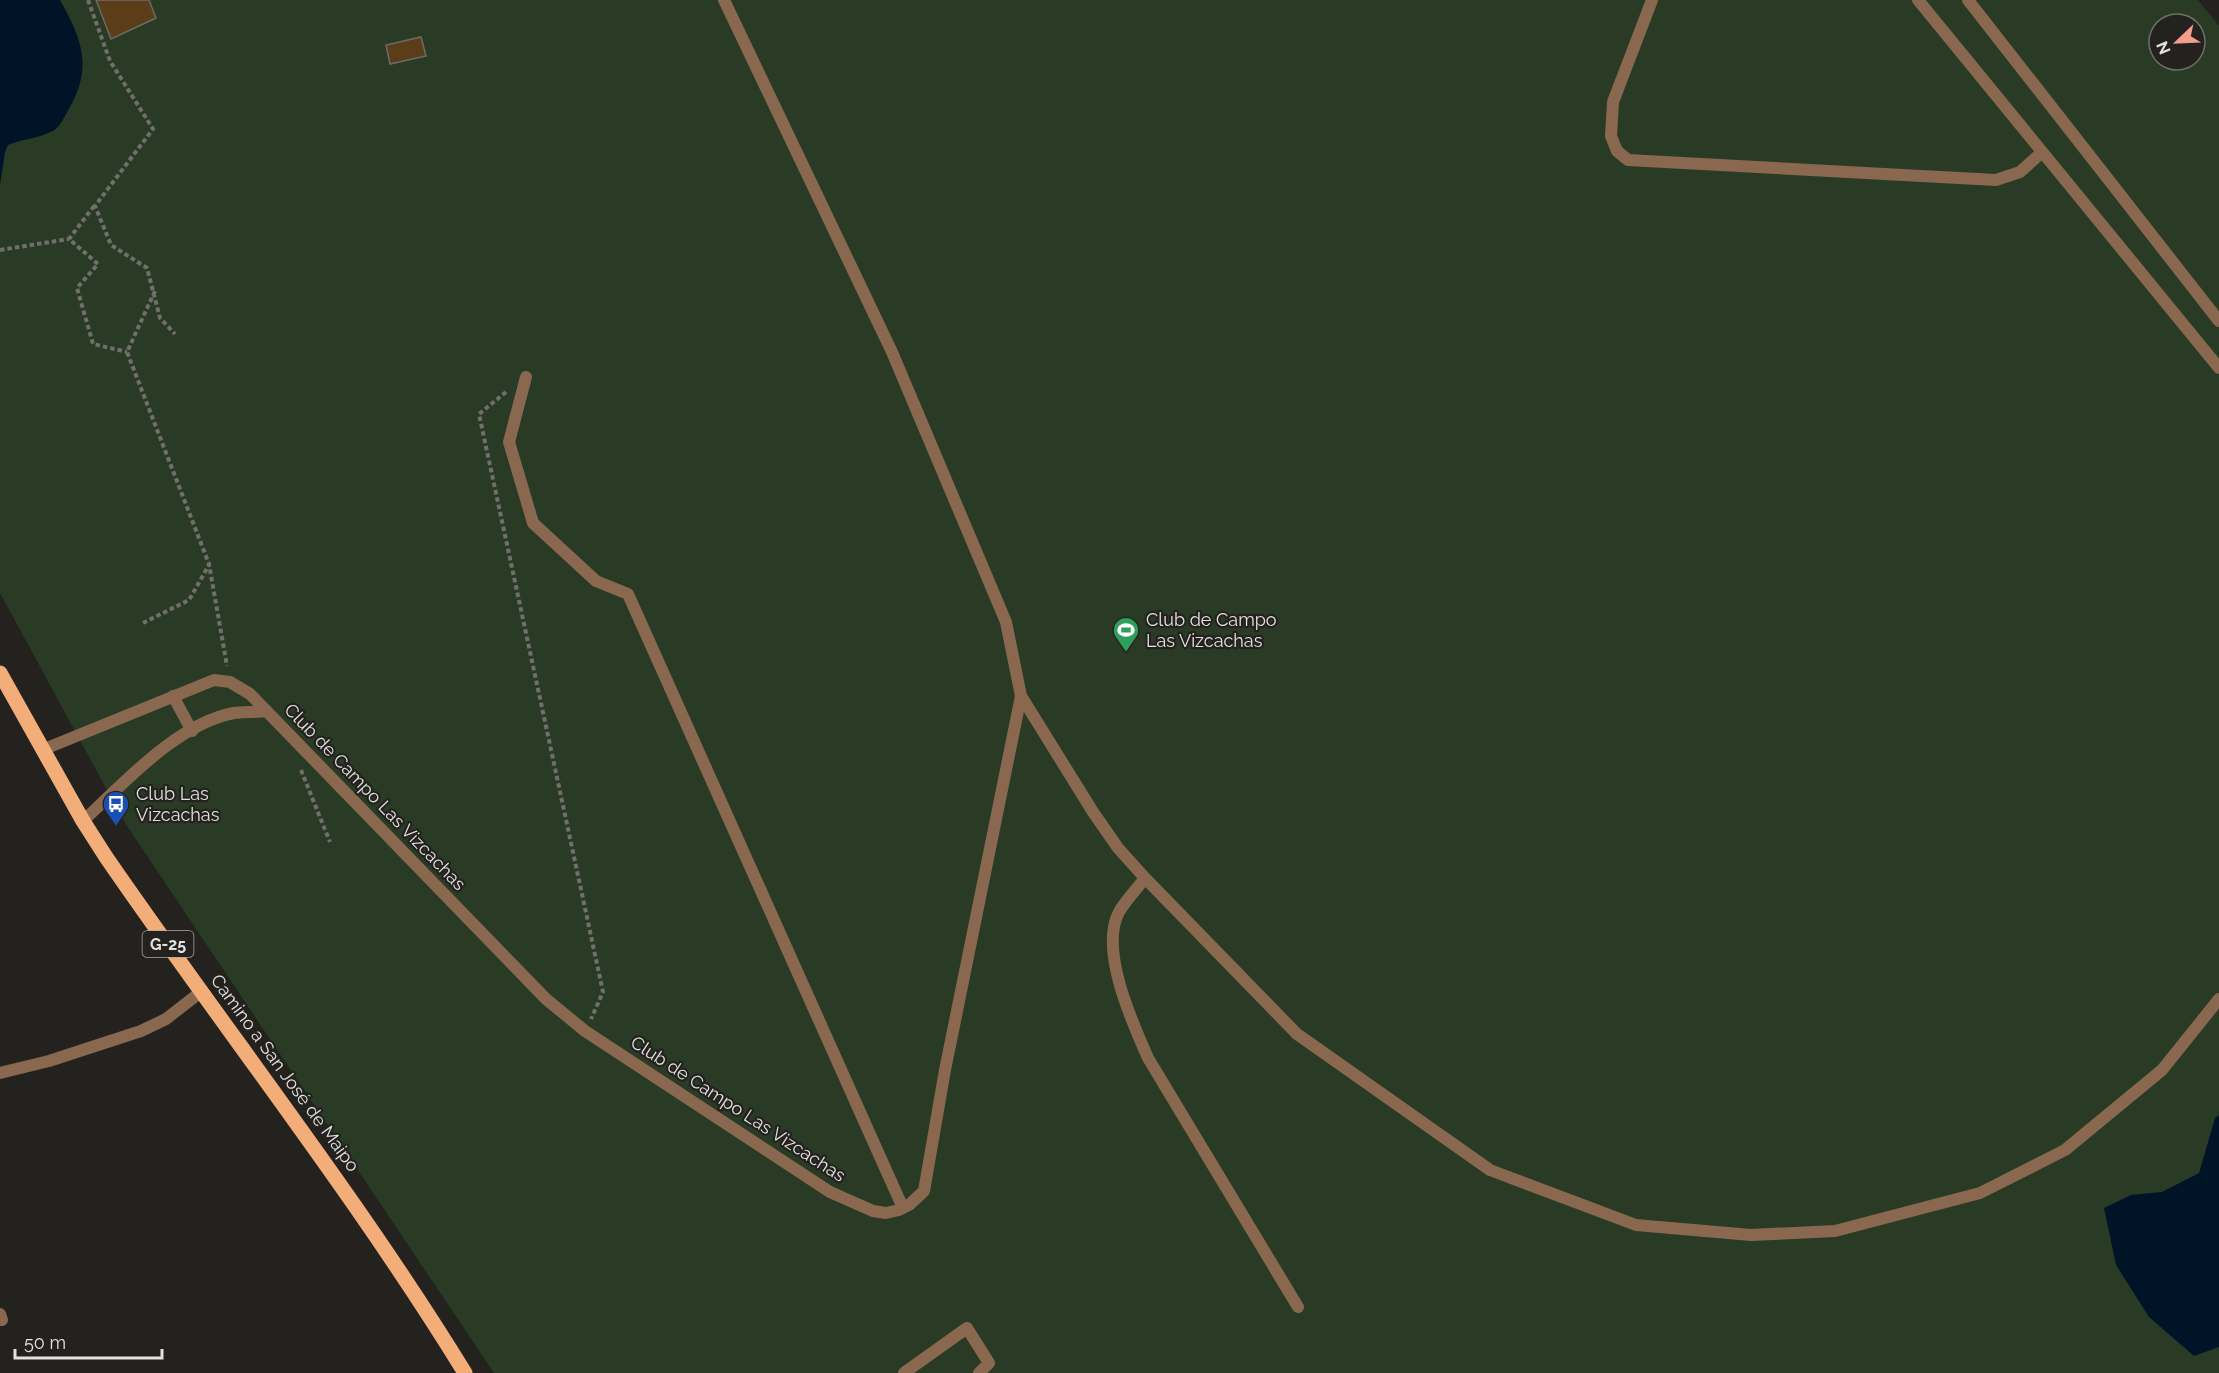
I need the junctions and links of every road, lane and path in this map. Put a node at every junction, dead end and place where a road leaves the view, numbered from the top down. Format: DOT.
graph roads {
  1 [pos="88,0"];
  2 [pos="724,0"];
  3 [pos="1652,0"];
  4 [pos="1918,0"];
  5 [pos="1968,0"];
  6 [pos="2042,152"];
  7 [pos="94,206"];
  8 [pos="69,239"];
  9 [pos="0,250"];
  10 [pos="155,291"];
  11 [pos="2219,321"];
  12 [pos="175,334"];
  13 [pos="127,352"];
  14 [pos="2219,368"];
  15 [pos="526,377"];
  16 [pos="209,564"];
  17 [pos="143,623"];
  18 [pos="0,673"];
  19 [pos="230,682"];
  20 [pos="173,696"];
  21 [pos="1021,696"];
  22 [pos="266,711"];
  23 [pos="192,730"];
  24 [pos="42,750"];
  25 [pos="298,764"];
  26 [pos="83,821"];
  27 [pos="330,842"];
  28 [pos="1145,878"];
  29 [pos="202,991"];
  30 [pos="2219,999"];
  31 [pos="585,1031"];
  32 [pos="0,1073"];
  33 [pos="903,1208"];
  34 [pos="1298,1306"];
  35 [pos="465,1373"];
  36 [pos="904,1373"];
  37 [pos="979,1373"];
  1 -- 7 [label="path"];
  2 -- 21 [label="lane"];
  3 -- 6 [label="lane"];
  4 -- 6 [label="lane"];
  5 -- 11 [label="lane"];
  6 -- 14 [label="lane"];
  7 -- 8 [label="path"];
  7 -- 10 [label="path"];
  8 -- 9 [label="path"];
  8 -- 13 [label="path"];
  10 -- 12 [label="path"];
  10 -- 13 [label="path"];
  13 -- 16 [label="path"];
  15 -- 31 [label="path"];
  15 -- 33 [label="lane"];
  16 -- 17 [label="path"];
  16 -- 19 [label="path"];
  18 -- 24 [label="main road, Camino a San José de Maipo / G-25"];
  19 -- 20 [label="lane"];
  19 -- 22 [label="lane, Club de Campo Las Vizcachas"];
  20 -- 23 [label="lane"];
  20 -- 24 [label="lane"];
  21 -- 28 [label="lane"];
  21 -- 33 [label="lane"];
  22 -- 23 [label="lane, Club de Campo Las Vizcachas"];
  22 -- 31 [label="lane, Club de Campo Las Vizcachas"];
  23 -- 26 [label="lane, Club de Campo Las Vizcachas"];
  24 -- 26 [label="main road, Camino a San José de Maipo / G-25"];
  25 -- 27 [label="path"];
  26 -- 29 [label="main road, Camino a San José de Maipo / G-25"];
  28 -- 30 [label="lane"];
  28 -- 34 [label="lane"];
  29 -- 32 [label="lane"];
  29 -- 35 [label="main road, Camino a San José de Maipo / G-25"];
  31 -- 33 [label="lane, Club de Campo Las Vizcachas"];
  36 -- 37 [label="lane"];
}
